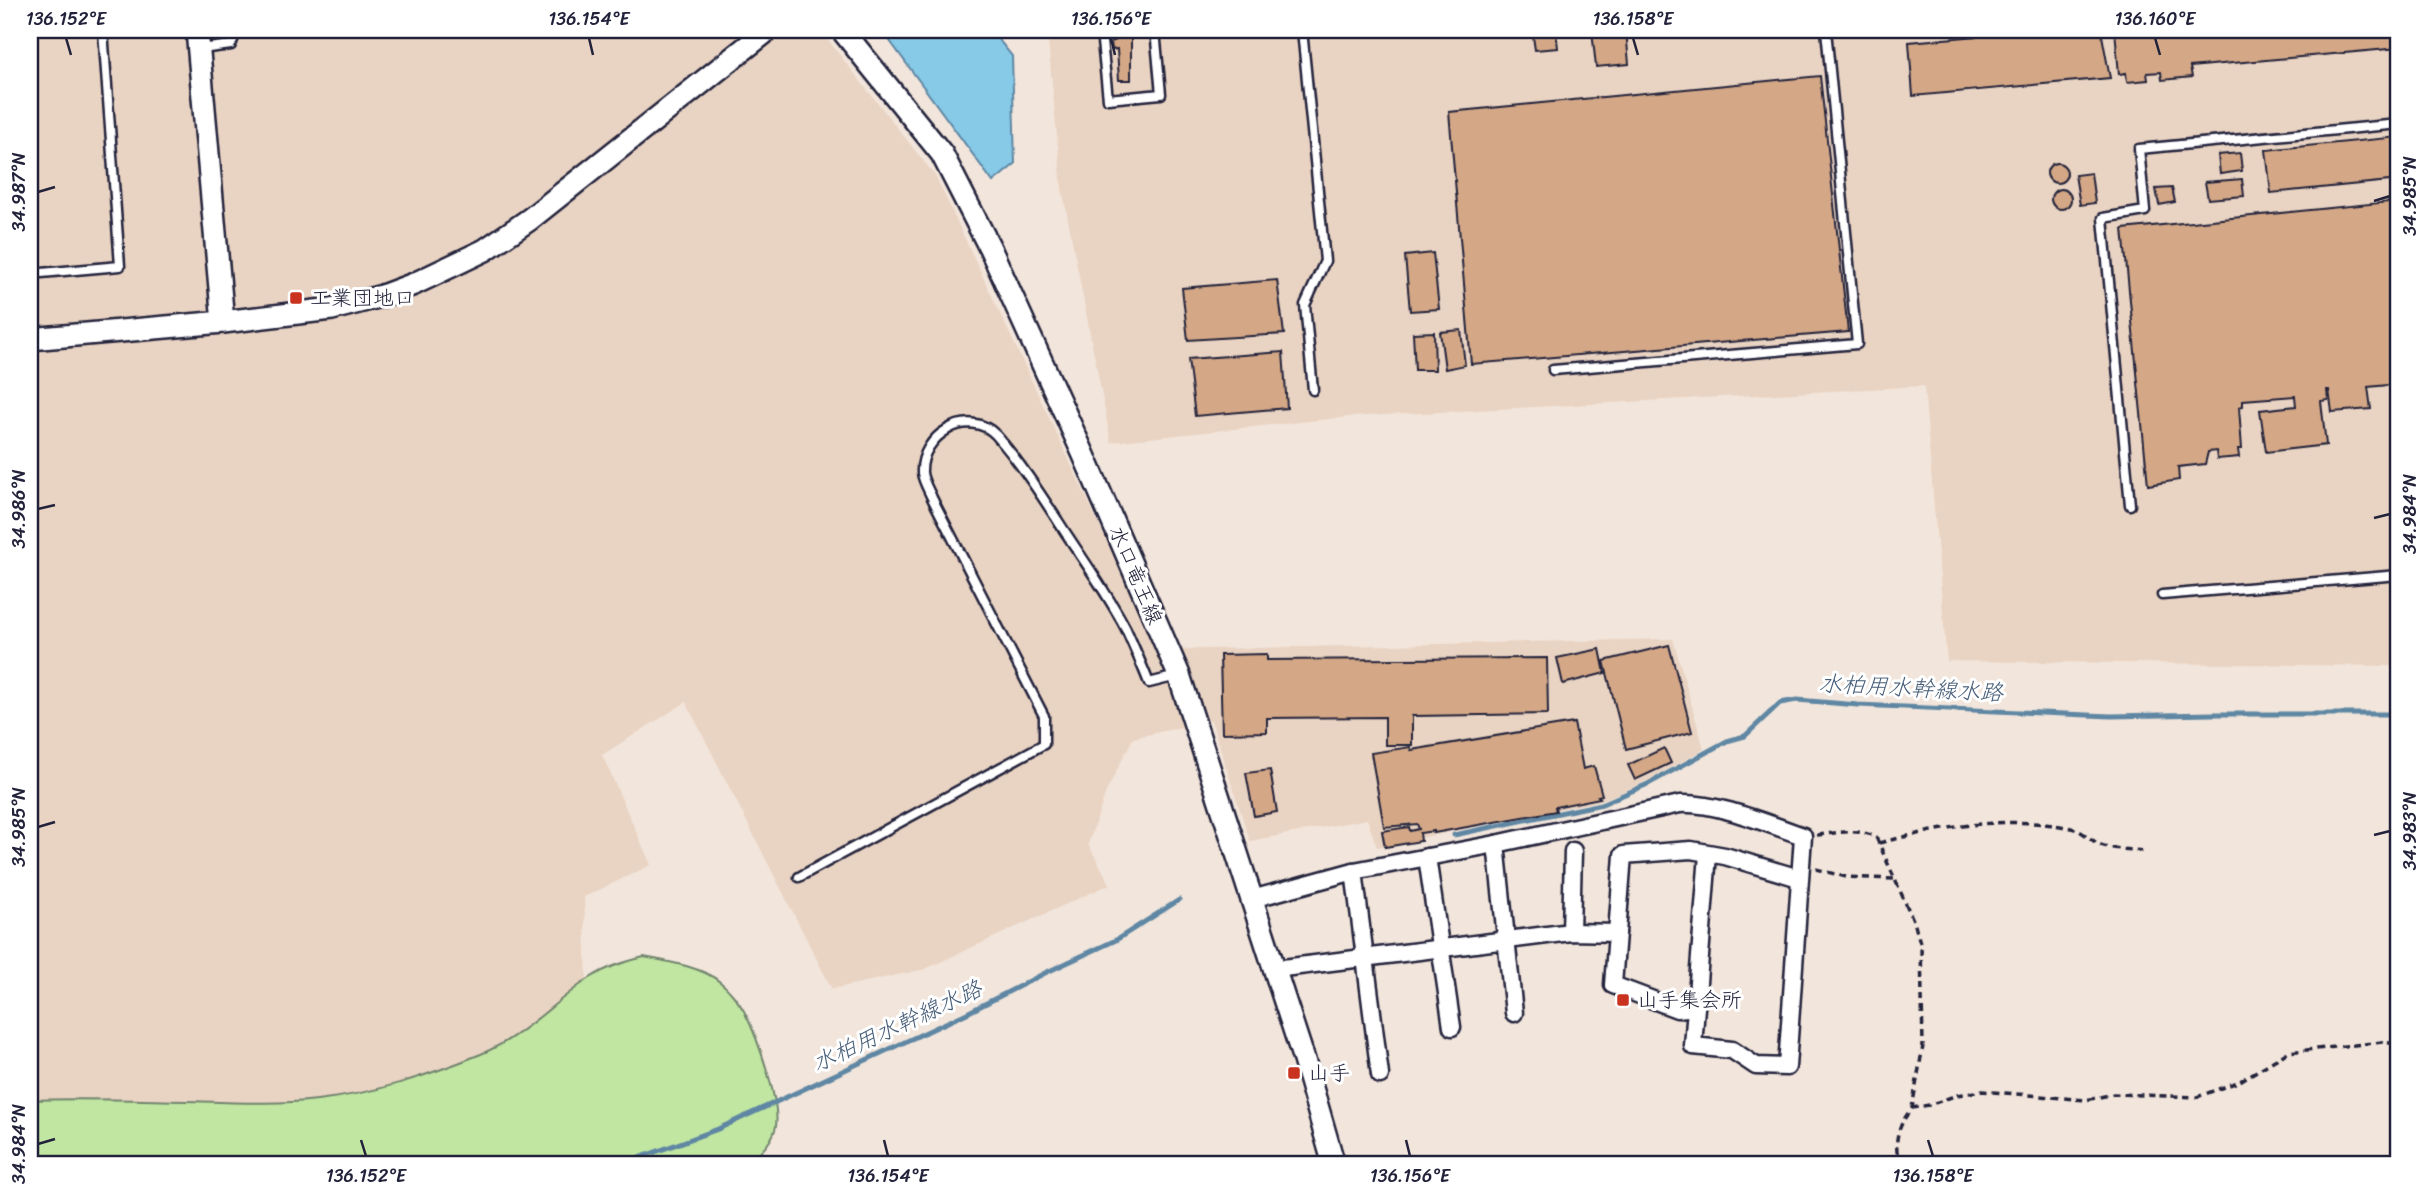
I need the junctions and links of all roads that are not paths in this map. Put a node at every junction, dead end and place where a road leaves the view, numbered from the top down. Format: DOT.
graph roads {
  1 [pos="103,30"];
  2 [pos="237,30"];
  3 [pos="768,30"];
  4 [pos="842,30"];
  5 [pos="1155,30"];
  6 [pos="1303,30"];
  7 [pos="1826,30"];
  8 [pos="1101,32"];
  9 [pos="197,40"];
  10 [pos="2399,124"];
  11 [pos="30,275"];
  12 [pos="223,322"];
  13 [pos="33,339"];
  14 [pos="1553,370"];
  15 [pos="1313,390"];
  16 [pos="2130,505"];
  17 [pos="2399,575"];
  18 [pos="2162,595"];
  19 [pos="1179,675"];
  20 [pos="1496,844"];
  21 [pos="1573,851"];
  22 [pos="1708,854"];
  23 [pos="1427,857"];
  24 [pos="1354,871"];
  25 [pos="1800,872"];
  26 [pos="799,877"];
  27 [pos="1252,900"];
  28 [pos="1571,932"];
  29 [pos="1617,933"];
  30 [pos="1506,940"];
  31 [pos="1439,948"];
  32 [pos="1364,957"];
  33 [pos="1275,969"];
  34 [pos="1696,1007"];
  35 [pos="1514,1013"];
  36 [pos="1452,1027"];
  37 [pos="1380,1075"];
  38 [pos="1334,1165"];
  1 -- 11 [label="lane"];
  2 -- 9 [label="lane"];
  3 -- 12 [label="main road"];
  4 -- 19 [label="main road, 水口竜王線"];
  5 -- 8 [label="lane"];
  6 -- 15 [label="lane"];
  7 -- 14 [label="lane"];
  9 -- 12 [label="main road"];
  10 -- 16 [label="lane"];
  11 -- 13 [label="lane"];
  12 -- 13 [label="main road"];
  17 -- 18 [label="lane"];
  19 -- 26 [label="lane"];
  19 -- 27 [label="main road, 水口竜王線"];
  20 -- 23 [label="street"];
  20 -- 25 [label="street"];
  20 -- 30 [label="street"];
  21 -- 28 [label="street"];
  22 -- 25 [label="street"];
  22 -- 29 [label="street"];
  22 -- 34 [label="street"];
  23 -- 24 [label="street"];
  23 -- 31 [label="street"];
  24 -- 27 [label="street"];
  24 -- 32 [label="street"];
  25 -- 34 [label="street"];
  27 -- 33 [label="main road, 水口竜王線"];
  28 -- 29 [label="street"];
  28 -- 30 [label="street"];
  29 -- 34 [label="street"];
  30 -- 31 [label="street"];
  30 -- 35 [label="street"];
  31 -- 32 [label="street"];
  31 -- 36 [label="street"];
  32 -- 33 [label="street"];
  32 -- 37 [label="street"];
  33 -- 38 [label="main road, 水口竜王線"];
}
